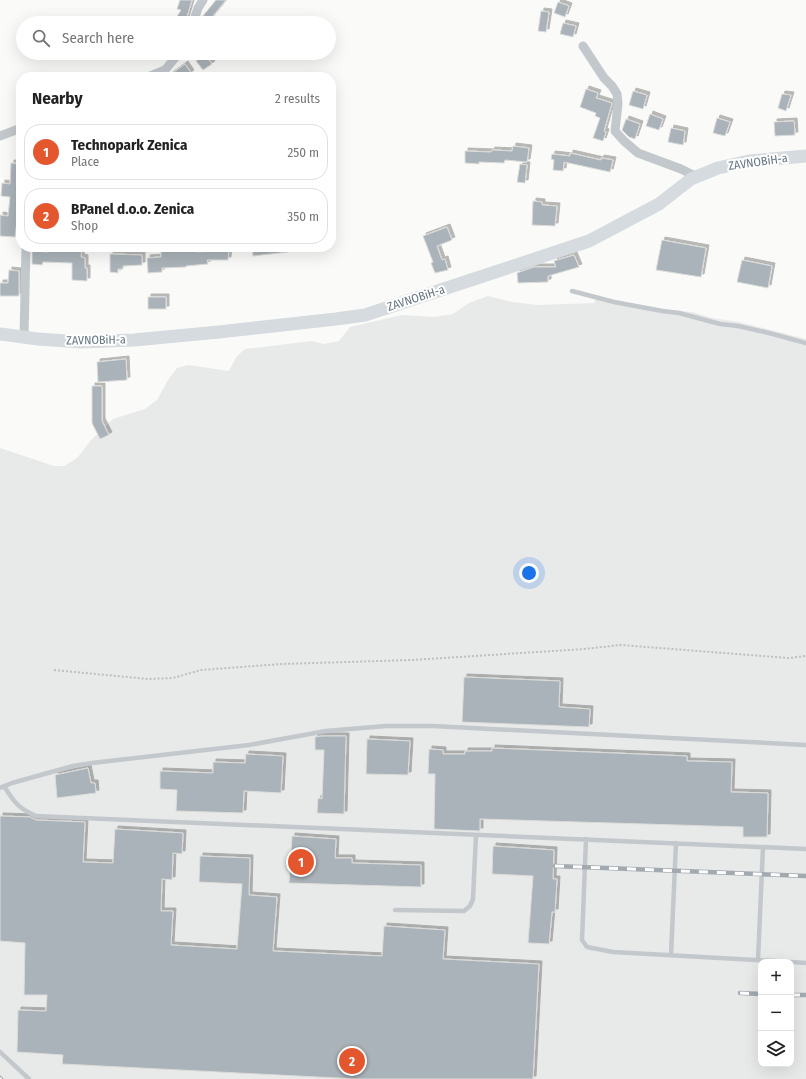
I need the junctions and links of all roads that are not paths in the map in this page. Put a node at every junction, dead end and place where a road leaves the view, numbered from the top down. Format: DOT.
graph roads {
  1 [pos="203,0"];
  2 [pos="195,16"];
  3 [pos="583,46"];
  4 [pos="173,60"];
  5 [pos="160,72"];
  6 [pos="16,130"];
  7 [pos="0,136"];
  8 [pos="806,156"];
  9 [pos="697,177"];
  10 [pos="26,252"];
  11 [pos="572,291"];
  12 [pos="0,334"];
  13 [pos="24,337"];
  14 [pos="806,343"];
  15 [pos="806,745"];
  16 [pos="2,787"];
  17 [pos="476,835"];
  18 [pos="586,840"];
  19 [pos="676,843"];
  20 [pos="763,847"];
  21 [pos="806,849"];
  22 [pos="395,910"];
  23 [pos="671,955"];
  24 [pos="758,959"];
  25 [pos="758,960"];
  26 [pos="794,962"];
  27 [pos="806,963"];
  28 [pos="0,1052"];
  29 [pos="29,1079"];
  1 -- 2 [label="street"];
  3 -- 9 [label="street"];
  4 -- 5 [label="street"];
  6 -- 7 [label="street"];
  8 -- 9 [label="main road, ZAVNOBiH-a"];
  9 -- 13 [label="main road, ZAVNOBiH-a"];
  10 -- 13 [label="street"];
  11 -- 14 [label="lane"];
  12 -- 13 [label="main road, ZAVNOBiH-a"];
  15 -- 16 [label="lane"];
  16 -- 17 [label="lane"];
  17 -- 18 [label="lane"];
  17 -- 22 [label="lane"];
  18 -- 19 [label="lane"];
  18 -- 23 [label="lane"];
  19 -- 20 [label="lane"];
  19 -- 23 [label="lane"];
  20 -- 21 [label="lane"];
  20 -- 24 [label="lane"];
  23 -- 25 [label="lane"];
  26 -- 27 [label="lane"];
  28 -- 29 [label="lane"];
}
